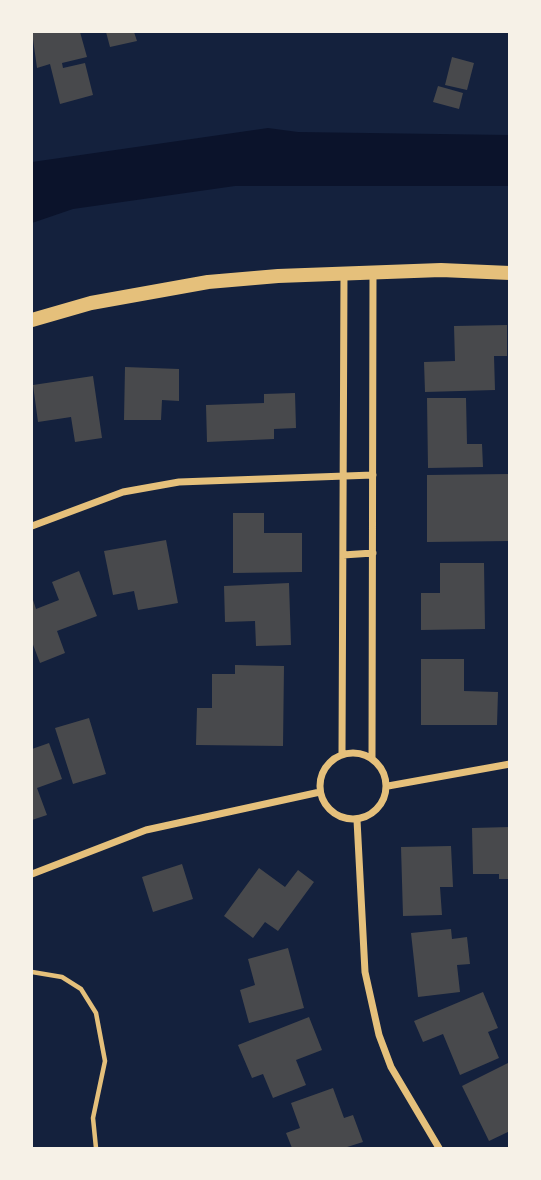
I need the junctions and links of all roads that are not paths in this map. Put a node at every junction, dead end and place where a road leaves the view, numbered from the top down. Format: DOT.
graph roads {
  1 [pos="373,273"];
  2 [pos="509,273"];
  3 [pos="344,274"];
  4 [pos="32,320"];
  5 [pos="373,475"];
  6 [pos="343,476"];
  7 [pos="32,526"];
  8 [pos="373,553"];
  9 [pos="343,555"];
  10 [pos="342,754"];
  11 [pos="372,758"];
  12 [pos="509,764"];
  13 [pos="388,786"];
  14 [pos="320,792"];
  15 [pos="356,820"];
  16 [pos="32,874"];
  17 [pos="439,1149"];
  1 -- 2 [label="main road"];
  1 -- 3 [label="main road"];
  1 -- 5 [label="street"];
  3 -- 4 [label="main road"];
  3 -- 6 [label="street"];
  5 -- 6 [label="street"];
  5 -- 8 [label="street"];
  6 -- 7 [label="street"];
  6 -- 9 [label="street"];
  8 -- 9 [label="street"];
  8 -- 11 [label="street"];
  9 -- 10 [label="street"];
  10 -- 11 [label="street"];
  10 -- 14 [label="street"];
  11 -- 13 [label="street"];
  12 -- 13 [label="street"];
  13 -- 15 [label="street"];
  14 -- 15 [label="street"];
  14 -- 16 [label="street"];
  15 -- 17 [label="street"];
}
